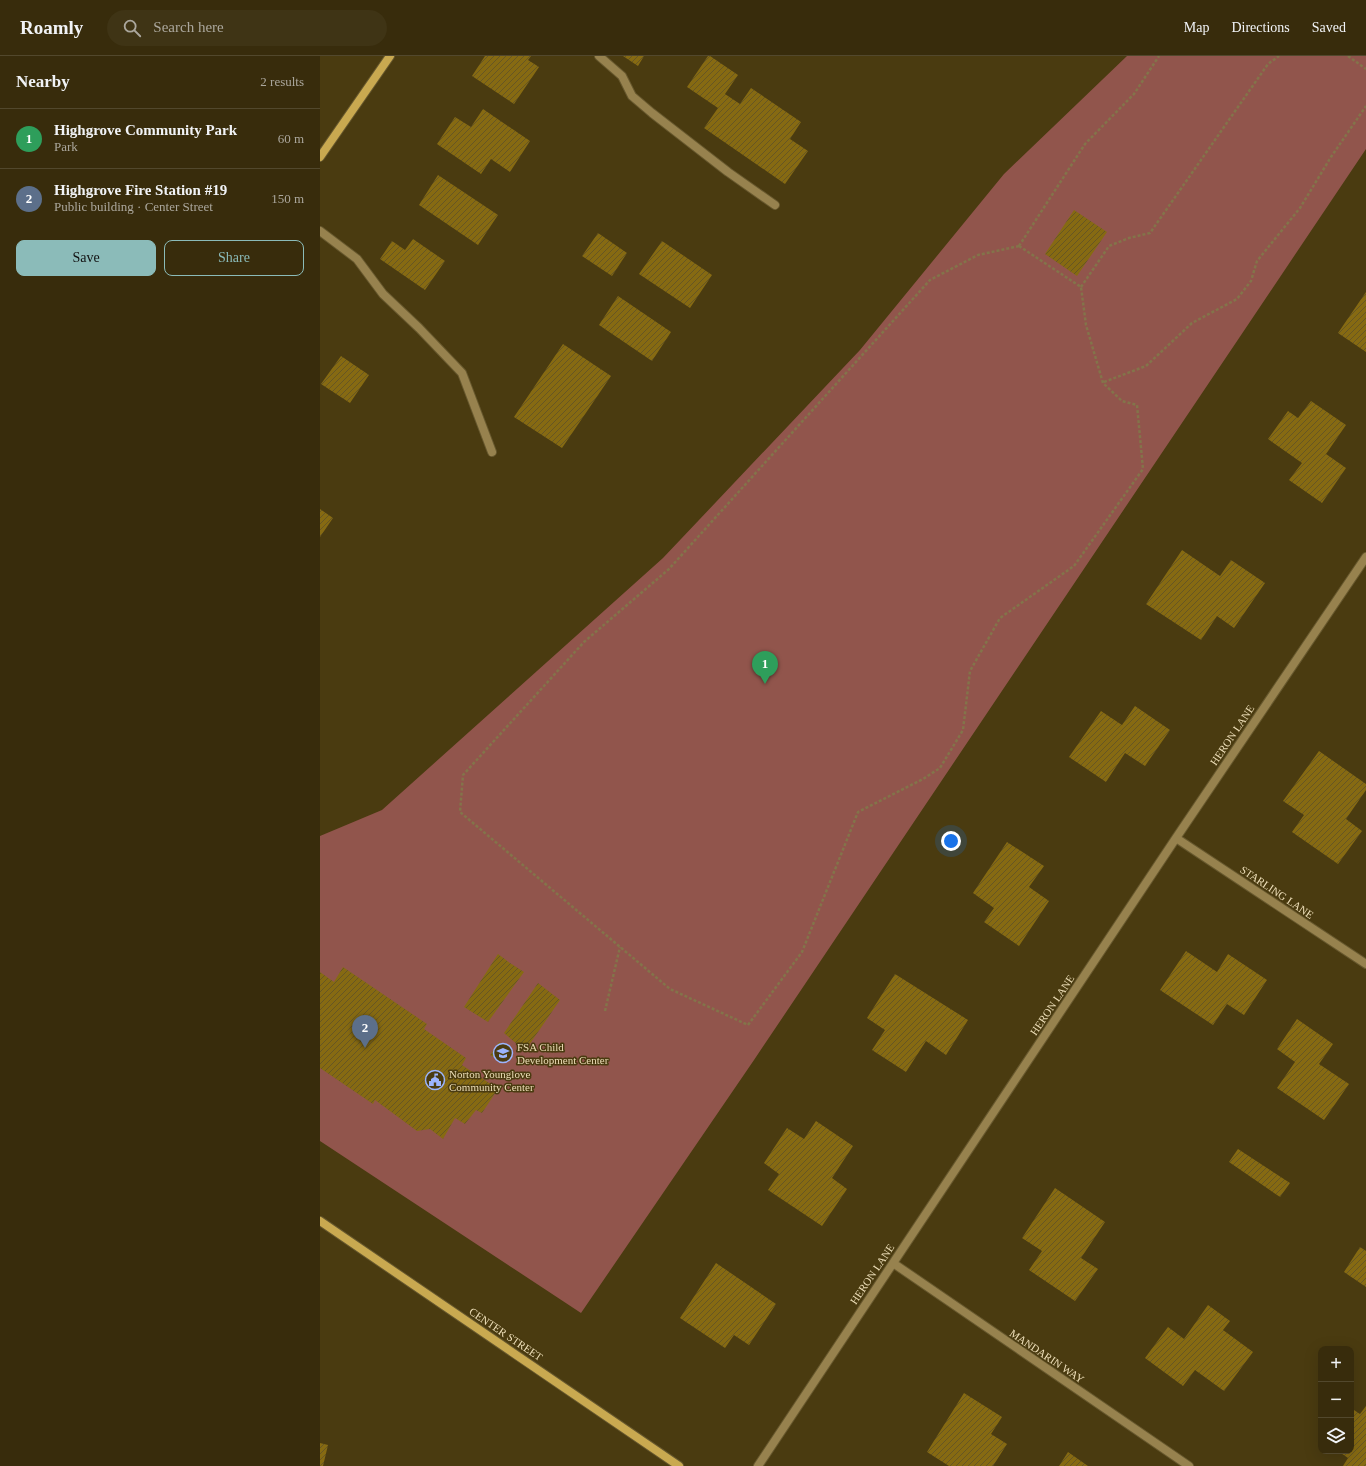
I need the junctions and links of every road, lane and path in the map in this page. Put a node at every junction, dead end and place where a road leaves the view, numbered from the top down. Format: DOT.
graph roads {
  1 [pos="390,56"];
  2 [pos="599,56"];
  3 [pos="1159,56"];
  4 [pos="1279,56"];
  5 [pos="1348,56"];
  6 [pos="1366,69"];
  7 [pos="1366,106"];
  8 [pos="320,157"];
  9 [pos="775,205"];
  10 [pos="320,230"];
  11 [pos="1019,246"];
  12 [pos="1081,287"];
  13 [pos="1104,382"];
  14 [pos="492,452"];
  15 [pos="1366,557"];
  16 [pos="1176,838"];
  17 [pos="620,947"];
  18 [pos="1366,964"];
  19 [pos="605,1011"];
  20 [pos="320,1221"];
  21 [pos="893,1263"];
  22 [pos="679,1466"];
  23 [pos="758,1466"];
  24 [pos="1189,1466"];
  1 -- 8 [label="main road"];
  2 -- 9 [label="street"];
  3 -- 11 [label="path"];
  4 -- 12 [label="path"];
  5 -- 6 [label="path"];
  7 -- 13 [label="path"];
  10 -- 14 [label="street"];
  11 -- 12 [label="path"];
  11 -- 17 [label="path"];
  12 -- 13 [label="path"];
  13 -- 17 [label="path"];
  15 -- 16 [label="street, HERON LANE"];
  16 -- 18 [label="street, STARLING LANE"];
  16 -- 21 [label="street, HERON LANE"];
  17 -- 19 [label="path"];
  20 -- 22 [label="main road, CENTER STREET"];
  21 -- 23 [label="street, HERON LANE"];
  21 -- 24 [label="street, MANDARIN WAY"];
}
